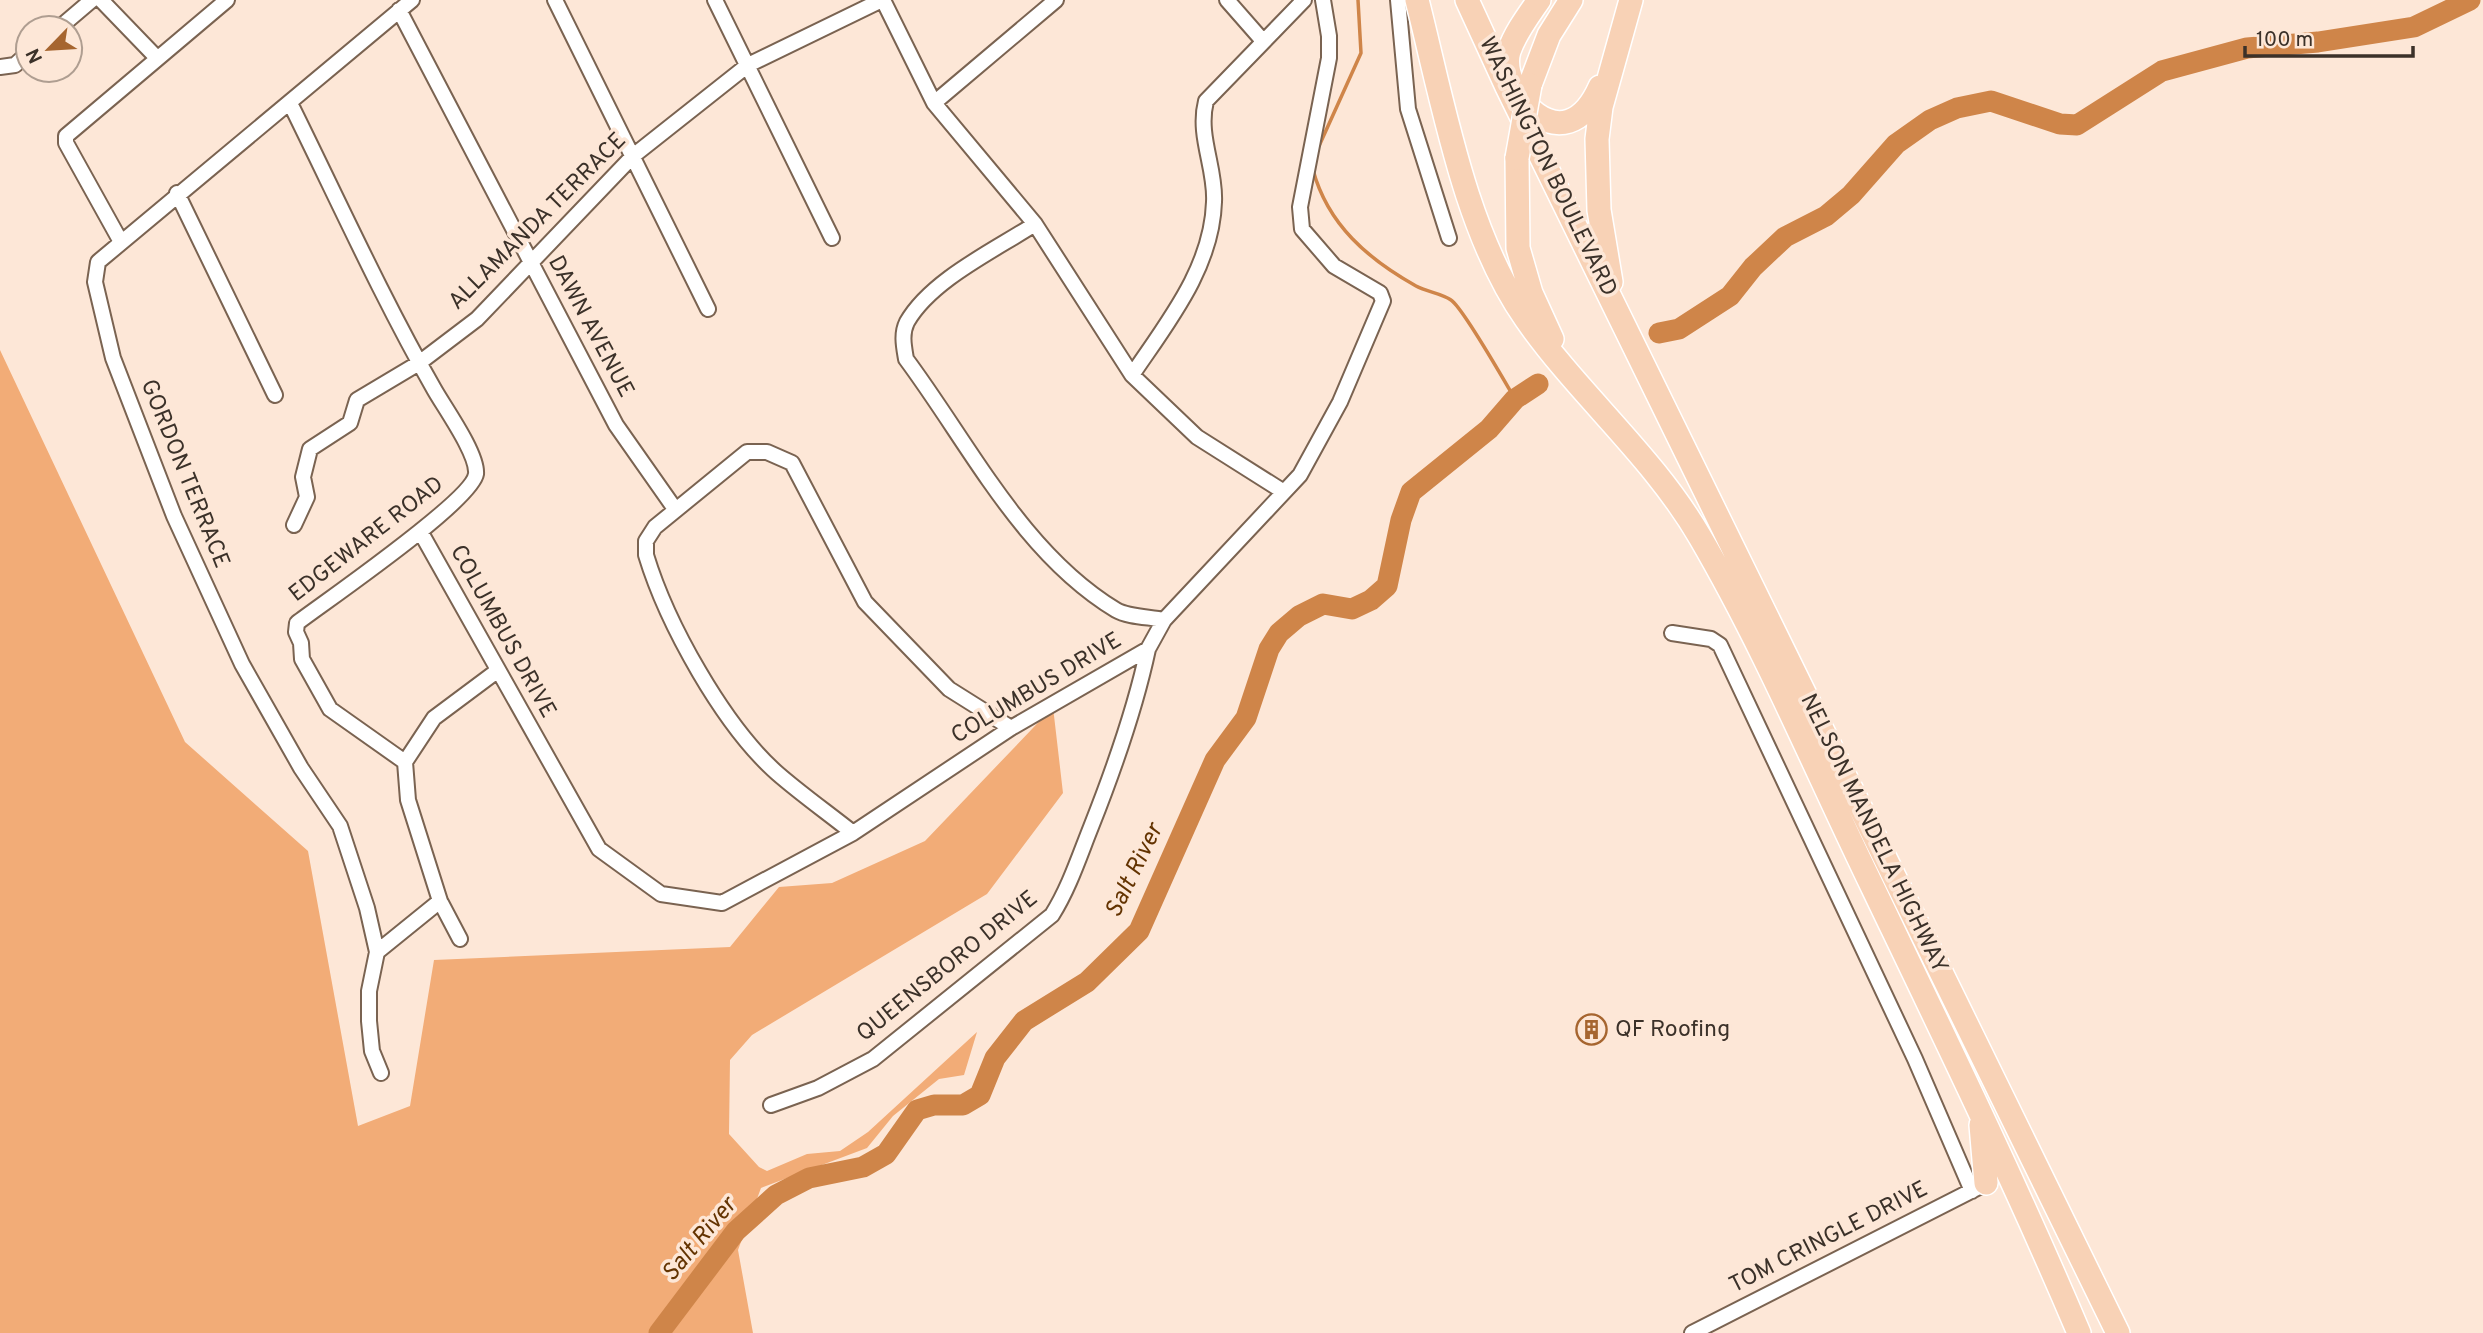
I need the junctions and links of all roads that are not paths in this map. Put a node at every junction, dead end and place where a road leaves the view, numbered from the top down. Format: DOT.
graph roads {
  1 [pos="92,0"];
  2 [pos="101,0"];
  3 [pos="412,0"];
  4 [pos="555,0"];
  5 [pos="715,0"];
  6 [pos="883,0"];
  7 [pos="1227,0"];
  8 [pos="1304,0"];
  9 [pos="1323,0"];
  10 [pos="1398,0"];
  11 [pos="1417,0"];
  12 [pos="1467,0"];
  13 [pos="1539,0"];
  14 [pos="1572,0"];
  15 [pos="1632,0"];
  16 [pos="224,1"];
  17 [pos="1047,3"];
  18 [pos="399,10"];
  19 [pos="75,14"];
  20 [pos="1263,41"];
  21 [pos="1617,52"];
  22 [pos="157,58"];
  23 [pos="748,65"];
  24 [pos="290,103"];
  25 [pos="934,103"];
  26 [pos="634,156"];
  27 [pos="177,193"];
  28 [pos="1035,224"];
  29 [pos="1449,238"];
  30 [pos="832,239"];
  31 [pos="121,242"];
  32 [pos="531,263"];
  33 [pos="708,309"];
  34 [pos="1628,334"];
  35 [pos="419,363"];
  36 [pos="1132,375"];
  37 [pos="1580,383"];
  38 [pos="275,395"];
  39 [pos="1284,492"];
  40 [pos="675,509"];
  41 [pos="294,525"];
  42 [pos="419,531"];
  43 [pos="1164,620"];
  44 [pos="1672,633"];
  45 [pos="1148,649"];
  46 [pos="498,671"];
  47 [pos="1011,728"];
  48 [pos="405,762"];
  49 [pos="853,833"];
  50 [pos="440,901"];
  51 [pos="460,939"];
  52 [pos="376,952"];
  53 [pos="381,1073"];
  54 [pos="771,1105"];
  55 [pos="1979,1105"];
  56 [pos="1979,1187"];
  57 [pos="1692,1333"];
  58 [pos="2079,1333"];
  59 [pos="2118,1333"];
  1 -- 19 [label="street"];
  2 -- 22 [label="street"];
  3 -- 18 [label="street, GORDON TERRACE"];
  4 -- 26 [label="street"];
  5 -- 23 [label="street"];
  6 -- 23 [label="street, ALLAMANDA TERRACE"];
  6 -- 25 [label="street"];
  7 -- 20 [label="street"];
  8 -- 20 [label="street"];
  9 -- 39 [label="street, COLUMBUS DRIVE"];
  10 -- 29 [label="street"];
  11 -- 37 [label="highway"];
  12 -- 34 [label="highway, WASHINGTON BOULEVARD"];
  13 -- 21 [label="highway"];
  14 -- 37 [label="highway, bridge"];
  15 -- 21 [label="highway"];
  16 -- 22 [label="street"];
  17 -- 25 [label="street"];
  18 -- 24 [label="street, GORDON TERRACE"];
  18 -- 32 [label="street, DAWN AVENUE"];
  20 -- 36 [label="street"];
  21 -- 34 [label="highway"];
  22 -- 31 [label="street"];
  23 -- 26 [label="street, ALLAMANDA TERRACE"];
  23 -- 30 [label="street"];
  24 -- 27 [label="street, GORDON TERRACE"];
  24 -- 35 [label="street, EDGEWARE ROAD"];
  25 -- 28 [label="street"];
  26 -- 32 [label="street, ALLAMANDA TERRACE"];
  26 -- 33 [label="street"];
  27 -- 31 [label="street, GORDON TERRACE"];
  27 -- 38 [label="street"];
  28 -- 36 [label="street"];
  28 -- 43 [label="street"];
  31 -- 52 [label="street, GORDON TERRACE"];
  32 -- 35 [label="street, ALLAMANDA TERRACE"];
  32 -- 40 [label="street, DAWN AVENUE"];
  34 -- 59 [label="highway, NELSON MANDELA HIGHWAY"];
  35 -- 41 [label="street, ALLAMANDA TERRACE"];
  35 -- 42 [label="street, EDGEWARE ROAD"];
  36 -- 39 [label="street"];
  37 -- 55 [label="highway, NELSON MANDELA HIGHWAY"];
  39 -- 43 [label="street, COLUMBUS DRIVE"];
  40 -- 47 [label="street"];
  40 -- 49 [label="street"];
  42 -- 46 [label="street, COLUMBUS DRIVE"];
  42 -- 48 [label="street, EDGEWARE ROAD"];
  43 -- 45 [label="street, COLUMBUS DRIVE"];
  44 -- 56 [label="street"];
  45 -- 47 [label="street, COLUMBUS DRIVE"];
  45 -- 54 [label="street, QUEENSBORO DRIVE"];
  46 -- 48 [label="street"];
  46 -- 49 [label="street, COLUMBUS DRIVE"];
  47 -- 49 [label="street, COLUMBUS DRIVE"];
  48 -- 50 [label="street"];
  50 -- 51 [label="street"];
  50 -- 52 [label="street"];
  52 -- 53 [label="street, GORDON TERRACE"];
  55 -- 56 [label="highway"];
  55 -- 58 [label="highway, NELSON MANDELA HIGHWAY"];
  56 -- 57 [label="street, TOM CRINGLE DRIVE"];
}
